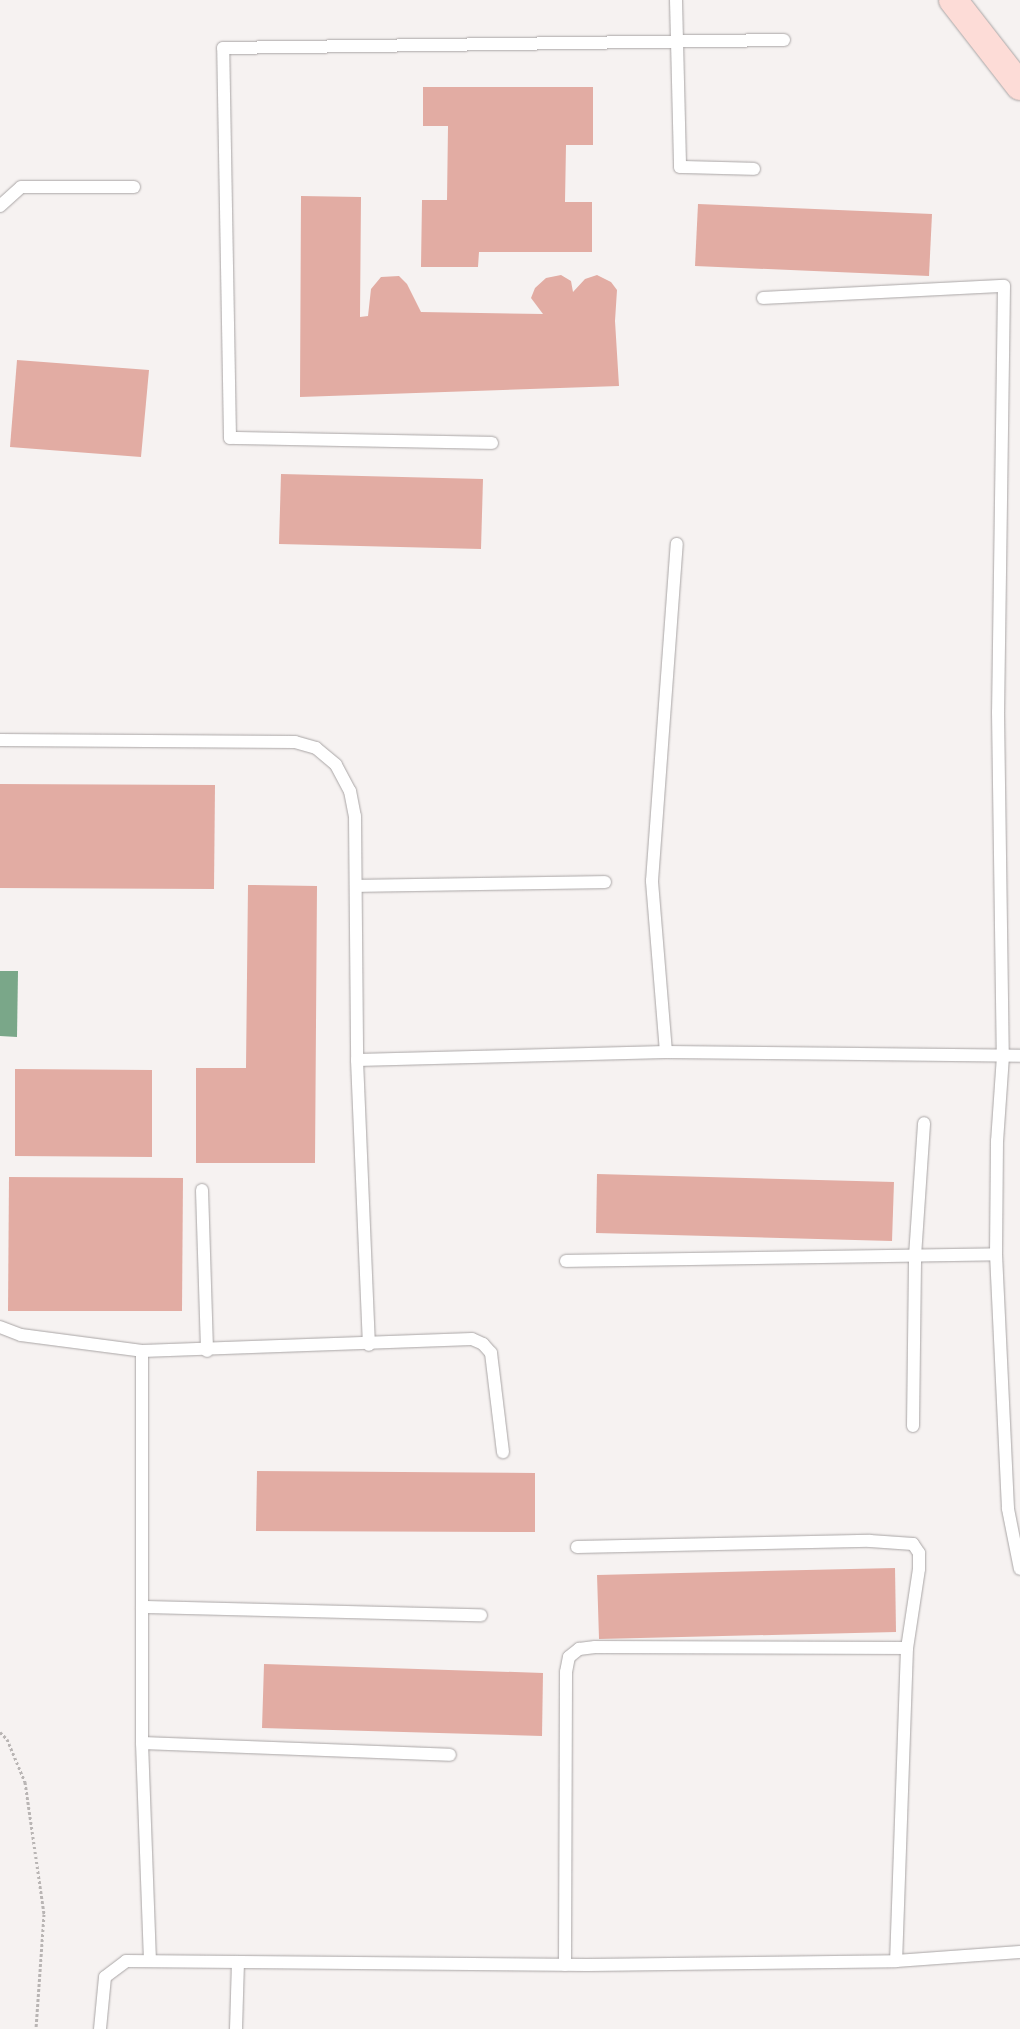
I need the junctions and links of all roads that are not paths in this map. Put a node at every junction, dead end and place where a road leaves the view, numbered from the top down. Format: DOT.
graph roads {
  1 [pos="676,0"];
  2 [pos="953,0"];
  3 [pos="676,40"];
  4 [pos="784,40"];
  5 [pos="1020,86"];
  6 [pos="754,169"];
  7 [pos="134,187"];
  8 [pos="0,206"];
  9 [pos="763,298"];
  10 [pos="492,443"];
  11 [pos="677,544"];
  12 [pos="0,740"];
  13 [pos="606,882"];
  14 [pos="356,886"];
  15 [pos="666,1052"];
  16 [pos="1003,1056"];
  17 [pos="1020,1056"];
  18 [pos="357,1060"];
  19 [pos="924,1124"];
  20 [pos="202,1190"];
  21 [pos="996,1254"];
  22 [pos="915,1256"];
  23 [pos="566,1261"];
  24 [pos="0,1327"];
  25 [pos="369,1345"];
  26 [pos="142,1351"];
  27 [pos="207,1351"];
  28 [pos="913,1426"];
  29 [pos="503,1452"];
  30 [pos="577,1547"];
  31 [pos="1020,1569"];
  32 [pos="142,1607"];
  33 [pos="481,1615"];
  34 [pos="907,1648"];
  35 [pos="142,1744"];
  36 [pos="450,1755"];
  37 [pos="1020,1952"];
  38 [pos="150,1961"];
  39 [pos="896,1961"];
  40 [pos="238,1962"];
  41 [pos="565,1965"];
  42 [pos="100,2029"];
  43 [pos="236,2029"];
  1 -- 3 [label="lane"];
  2 -- 5 [label="main road"];
  3 -- 4 [label="lane"];
  3 -- 6 [label="lane"];
  3 -- 10 [label="lane"];
  7 -- 8 [label="lane"];
  9 -- 16 [label="lane"];
  11 -- 15 [label="lane"];
  12 -- 14 [label="lane"];
  13 -- 14 [label="lane"];
  14 -- 18 [label="lane"];
  15 -- 16 [label="lane"];
  15 -- 18 [label="lane"];
  16 -- 17 [label="lane"];
  16 -- 21 [label="lane"];
  18 -- 25 [label="lane"];
  19 -- 22 [label="lane"];
  20 -- 27 [label="lane"];
  21 -- 22 [label="lane"];
  21 -- 31 [label="lane"];
  22 -- 23 [label="lane"];
  22 -- 28 [label="lane"];
  24 -- 26 [label="lane"];
  25 -- 27 [label="lane"];
  25 -- 29 [label="lane"];
  26 -- 27 [label="lane"];
  26 -- 32 [label="lane"];
  30 -- 34 [label="lane"];
  32 -- 33 [label="lane"];
  32 -- 35 [label="lane"];
  34 -- 39 [label="lane"];
  34 -- 41 [label="lane"];
  35 -- 36 [label="lane"];
  35 -- 38 [label="lane"];
  37 -- 39 [label="lane"];
  38 -- 40 [label="lane"];
  38 -- 42 [label="lane"];
  39 -- 41 [label="lane"];
  40 -- 41 [label="lane"];
  40 -- 43 [label="lane"];
}
